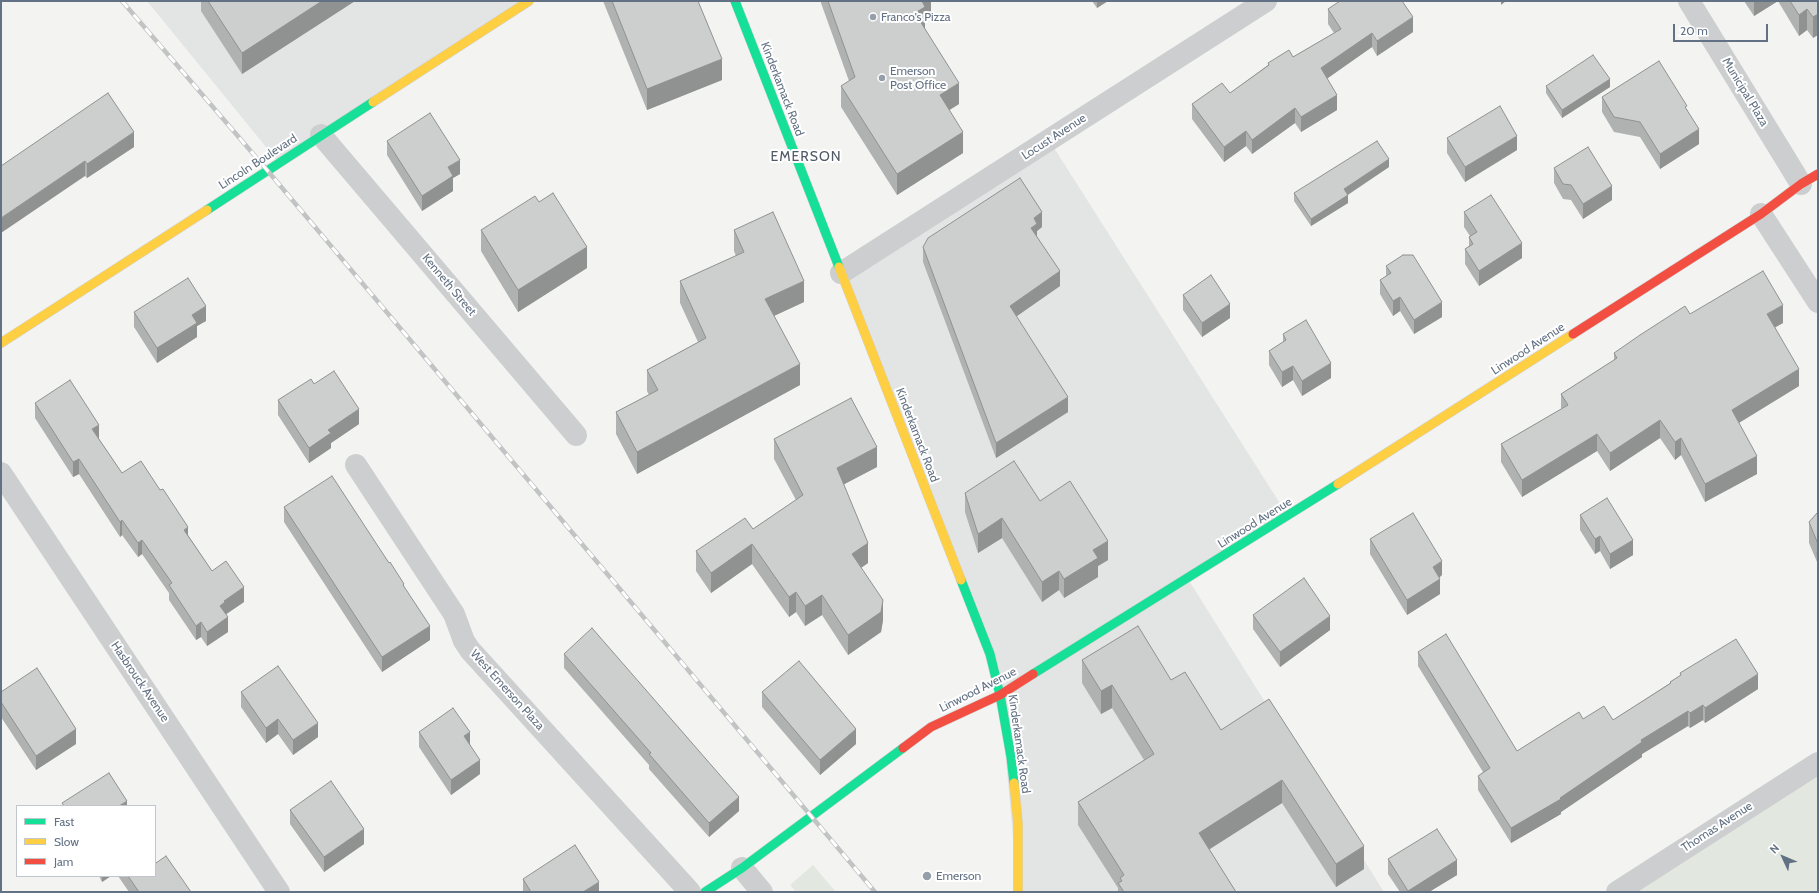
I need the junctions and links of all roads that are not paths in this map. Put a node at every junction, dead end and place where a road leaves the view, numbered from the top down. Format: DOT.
graph roads {
  1 [pos="529,1"];
  2 [pos="735,1"];
  3 [pos="1266,1"];
  4 [pos="1689,1"];
  5 [pos="321,135"];
  6 [pos="1809,179"];
  7 [pos="1761,214"];
  8 [pos="841,273"];
  9 [pos="1818,302"];
  10 [pos="1,343"];
  11 [pos="576,435"];
  12 [pos="356,465"];
  13 [pos="1,473"];
  14 [pos="1000,695"];
  15 [pos="1818,763"];
  16 [pos="742,868"];
  17 [pos="279,892"];
  18 [pos="690,892"];
  19 [pos="705,892"];
  20 [pos="762,892"];
  21 [pos="1018,892"];
  22 [pos="1617,892"];
  1 -- 5 [label="street, Lincoln Boulevard"];
  2 -- 8 [label="street, Kinderkamack Road"];
  3 -- 8 [label="street, Locust Avenue"];
  4 -- 6 [label="street, Municipal Plaza"];
  5 -- 10 [label="street, Lincoln Boulevard"];
  5 -- 11 [label="street, Kenneth Street"];
  6 -- 7 [label="street, Linwood Avenue"];
  7 -- 9 [label="street"];
  7 -- 14 [label="street, Linwood Avenue"];
  8 -- 14 [label="street, Kinderkamack Road"];
  12 -- 18 [label="street, West Emerson Plaza"];
  13 -- 17 [label="street, Hasbrouck Avenue"];
  14 -- 16 [label="street, Linwood Avenue"];
  14 -- 21 [label="street, Kinderkamack Road"];
  15 -- 22 [label="street, Thomas Avenue"];
  16 -- 19 [label="street, Linwood Avenue"];
  16 -- 20 [label="street"];
}
